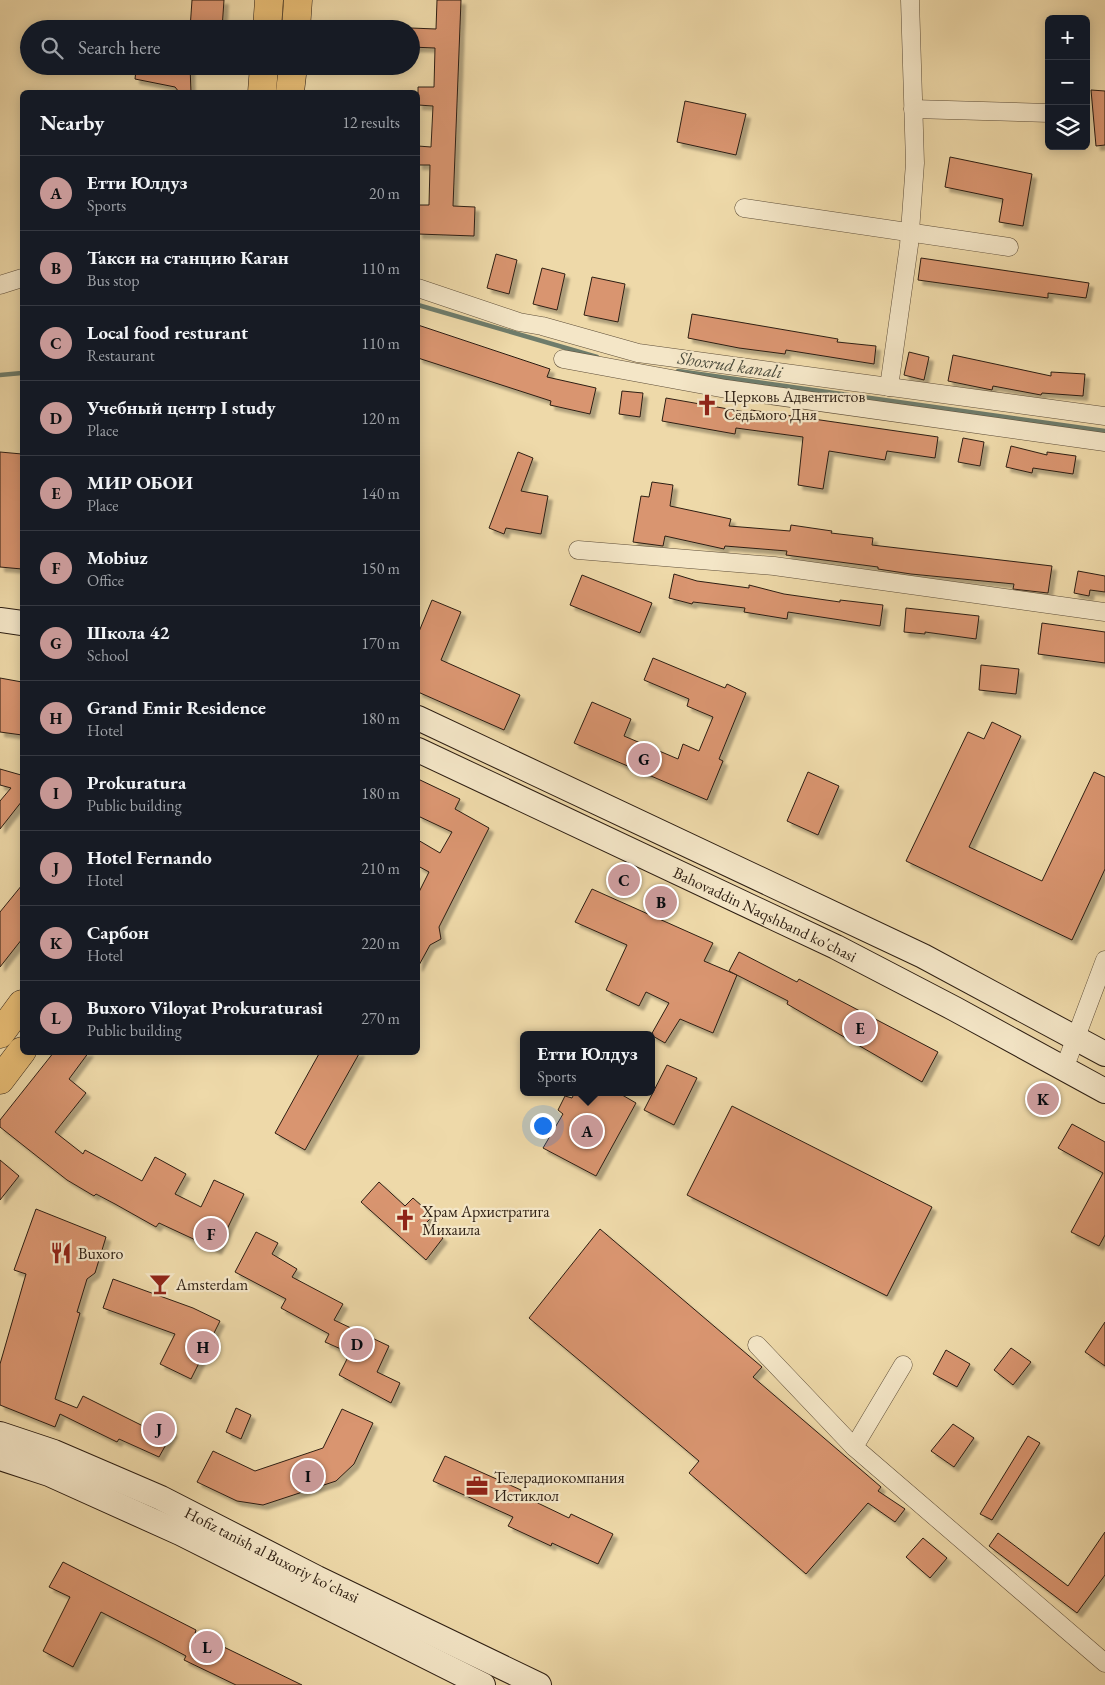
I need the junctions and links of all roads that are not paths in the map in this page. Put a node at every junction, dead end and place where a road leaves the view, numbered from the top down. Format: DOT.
graph roads {
  1 [pos="269,0"];
  2 [pos="298,0"];
  3 [pos="910,0"];
  4 [pos="268,20"];
  5 [pos="297,20"];
  6 [pos="263,75"];
  7 [pos="291,75"];
  8 [pos="262,90"];
  9 [pos="290,90"];
  10 [pos="913,109"];
  11 [pos="1045,113"];
  12 [pos="744,208"];
  13 [pos="910,233"];
  14 [pos="1008,247"];
  15 [pos="20,279"];
  16 [pos="0,285"];
  17 [pos="420,289"];
  18 [pos="563,359"];
  19 [pos="889,387"];
  20 [pos="1105,416"];
  21 [pos="1105,442"];
  22 [pos="578,550"];
  23 [pos="1105,612"];
  24 [pos="0,620"];
  25 [pos="20,623"];
  26 [pos="420,719"];
  27 [pos="420,751"];
  28 [pos="1105,960"];
  29 [pos="20,1007"];
  30 [pos="0,1034"];
  31 [pos="1076,1037"];
  32 [pos="20,1054"];
  33 [pos="1105,1054"];
  34 [pos="1064,1069"];
  35 [pos="0,1080"];
  36 [pos="1105,1091"];
  37 [pos="758,1346"];
  38 [pos="903,1365"];
  39 [pos="0,1434"];
  40 [pos="854,1447"];
  41 [pos="0,1458"];
  42 [pos="1105,1663"];
  43 [pos="529,1683"];
  44 [pos="483,1685"];
  1 -- 4 [label="main road"];
  2 -- 5 [label="main road"];
  3 -- 10 [label="street"];
  6 -- 8 [label="main road"];
  7 -- 9 [label="main road"];
  10 -- 11 [label="street"];
  10 -- 13 [label="street"];
  12 -- 13 [label="street"];
  13 -- 14 [label="street"];
  13 -- 19 [label="street"];
  15 -- 16 [label="street"];
  17 -- 19 [label="street"];
  18 -- 21 [label="street"];
  19 -- 20 [label="street"];
  22 -- 23 [label="street"];
  24 -- 25 [label="main road"];
  26 -- 31 [label="main road, Bahovaddin Naqshband ko'chasi"];
  27 -- 34 [label="main road, Bahovaddin Naqshband ko'chasi"];
  28 -- 31 [label="street"];
  29 -- 30 [label="main road"];
  31 -- 33 [label="main road, Bahovaddin Naqshband ko'chasi"];
  31 -- 34 [label="street"];
  32 -- 35 [label="main road"];
  34 -- 36 [label="main road, Bahovaddin Naqshband ko'chasi"];
  37 -- 40 [label="street"];
  38 -- 40 [label="street"];
  39 -- 43 [label="main road, Hofiz tanish al Buxoriy ko'chasi"];
  40 -- 42 [label="street"];
  41 -- 44 [label="main road, Hofiz tanish al Buxoriy ko'chasi"];
}
